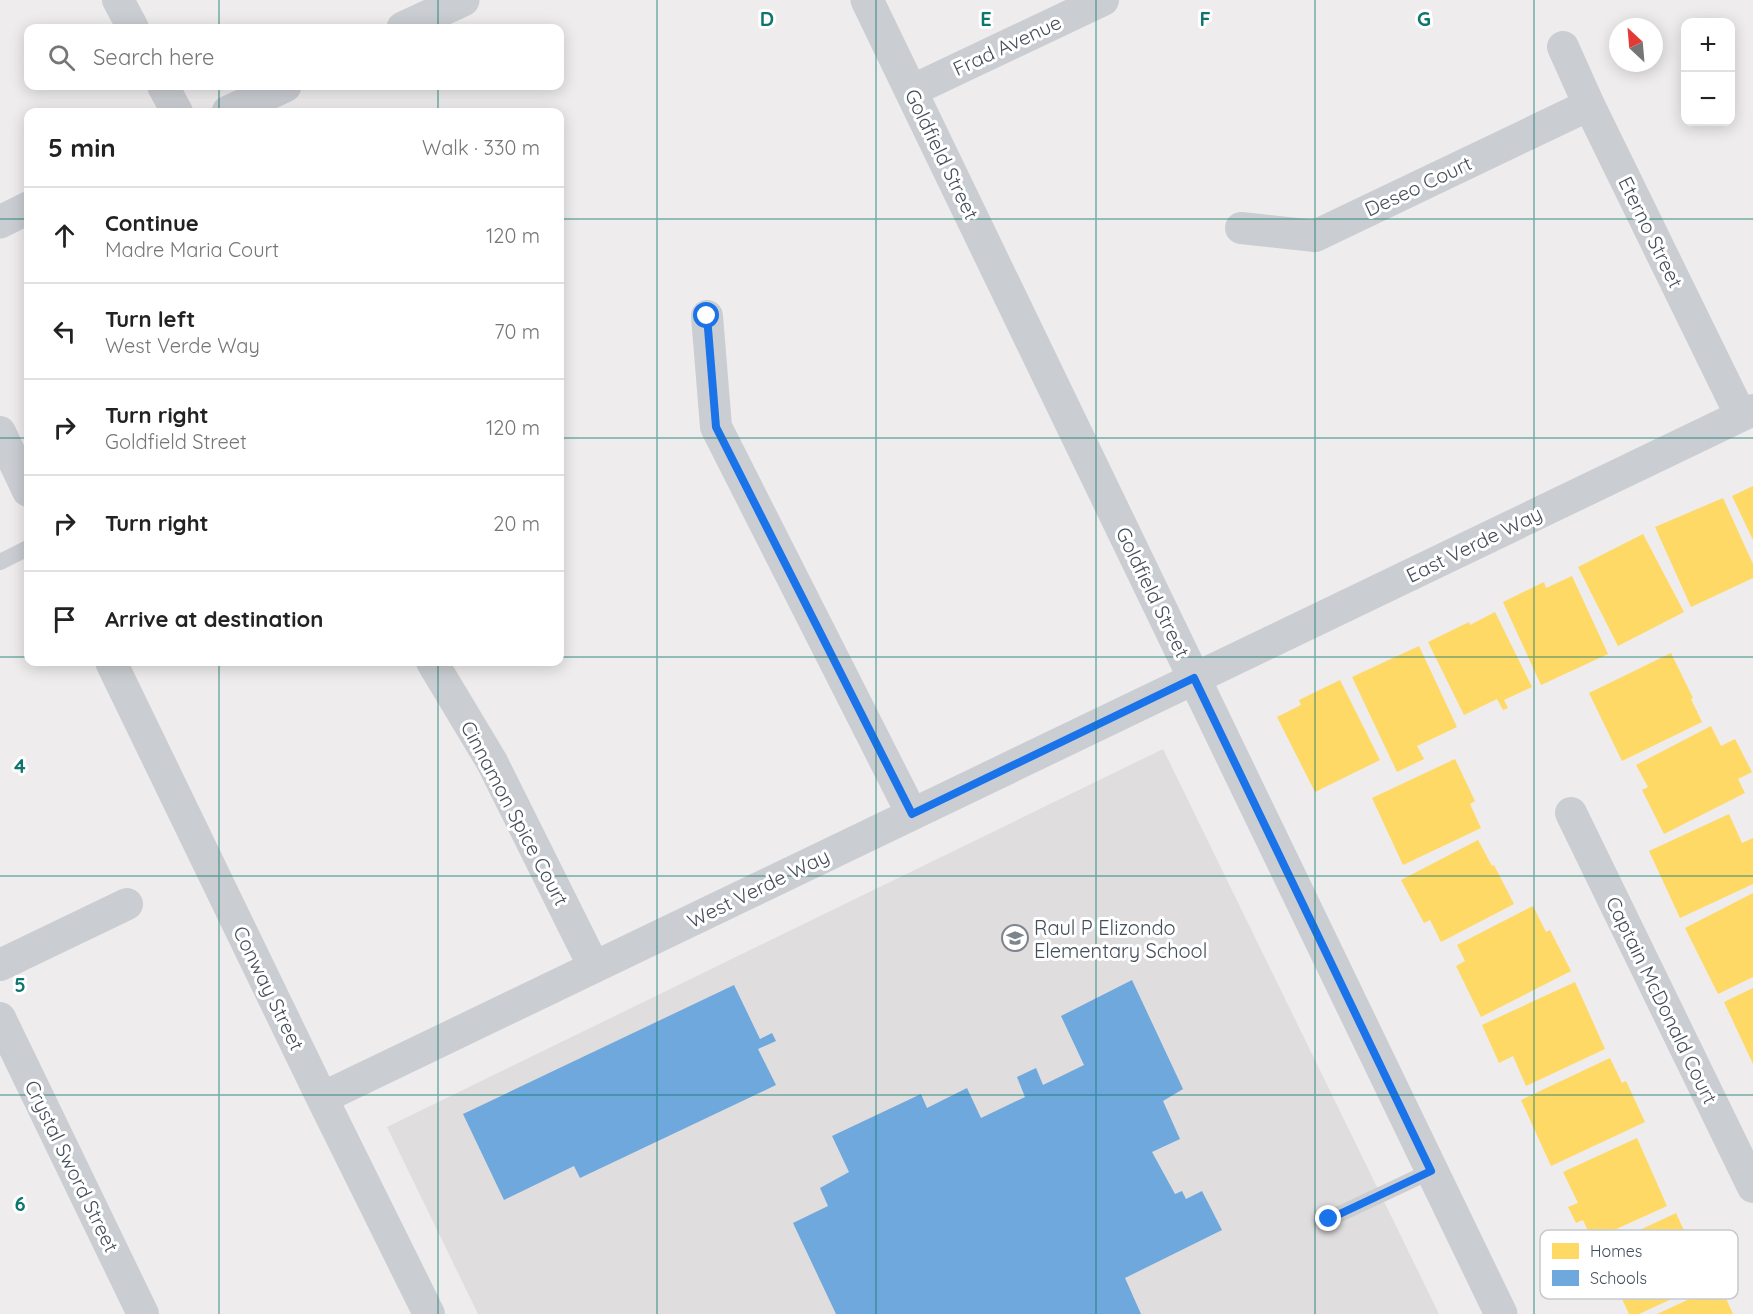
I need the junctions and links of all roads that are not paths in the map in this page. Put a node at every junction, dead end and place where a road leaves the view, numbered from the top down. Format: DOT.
graph roads {
  1 [pos="118,0"];
  2 [pos="463,0"];
  3 [pos="867,0"];
  4 [pos="1103,0"];
  5 [pos="131,24"];
  6 [pos="412,24"];
  7 [pos="1563,47"];
  8 [pos="165,90"];
  9 [pos="276,90"];
  10 [pos="911,91"];
  11 [pos="1589,105"];
  12 [pos="175,108"];
  13 [pos="237,108"];
  14 [pos="24,210"];
  15 [pos="0,222"];
  16 [pos="1241,228"];
  17 [pos="707,316"];
  18 [pos="1747,413"];
  19 [pos="0,432"];
  20 [pos="24,483"];
  21 [pos="24,550"];
  22 [pos="0,562"];
  23 [pos="113,666"];
  24 [pos="434,666"];
  25 [pos="1194,678"];
  26 [pos="1571,813"];
  27 [pos="912,814"];
  28 [pos="127,904"];
  29 [pos="0,965"];
  30 [pos="594,967"];
  31 [pos="0,1018"];
  32 [pos="322,1098"];
  33 [pos="1431,1171"];
  34 [pos="1753,1187"];
  35 [pos="1329,1219"];
  36 [pos="143,1314"];
  37 [pos="429,1314"];
  38 [pos="1500,1314"];
  1 -- 5 [label="street"];
  2 -- 6 [label="street"];
  3 -- 10 [label="street, Goldfield Street"];
  4 -- 10 [label="street, Frad Avenue"];
  7 -- 11 [label="street, Eterno Street"];
  8 -- 12 [label="street"];
  9 -- 13 [label="street"];
  10 -- 25 [label="street, Goldfield Street"];
  11 -- 16 [label="street, Deseo Court"];
  11 -- 18 [label="street, Eterno Street"];
  14 -- 15 [label="street"];
  17 -- 27 [label="street"];
  18 -- 25 [label="street, East Verde Way"];
  19 -- 20 [label="street"];
  21 -- 22 [label="lane"];
  23 -- 32 [label="street, Conway Street"];
  24 -- 30 [label="street, Cinnamon Spice Court"];
  25 -- 27 [label="street, West Verde Way"];
  25 -- 33 [label="street, Goldfield Street"];
  26 -- 34 [label="street, Captain McDonald Court"];
  27 -- 30 [label="street, West Verde Way"];
  28 -- 29 [label="street"];
  30 -- 32 [label="street, West Verde Way"];
  31 -- 36 [label="street, Crystal Sword Street"];
  32 -- 37 [label="street, Conway Street"];
  33 -- 35 [label="lane"];
  33 -- 38 [label="street, Goldfield Street"];
}
